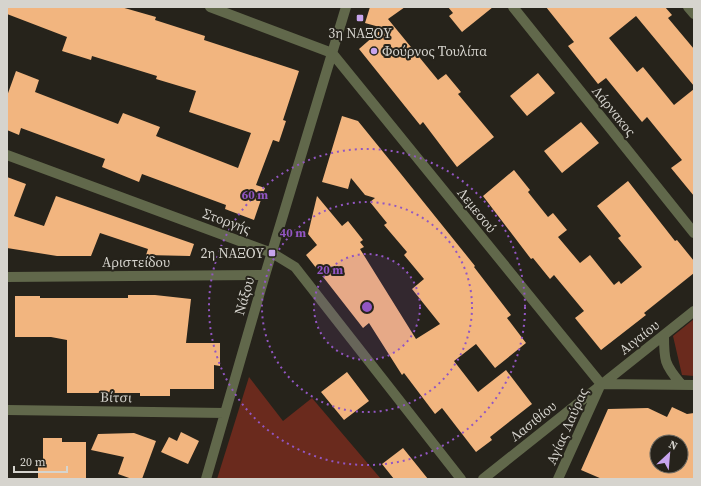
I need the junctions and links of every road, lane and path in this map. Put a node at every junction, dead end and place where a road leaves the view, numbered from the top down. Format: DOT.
graph roads {
  1 [pos="210,7"];
  2 [pos="346,7"];
  3 [pos="513,7"];
  4 [pos="688,7"];
  5 [pos="694,14"];
  6 [pos="332,53"];
  7 [pos="7,155"];
  8 [pos="694,233"];
  9 [pos="272,253"];
  10 [pos="265,275"];
  11 [pos="7,277"];
  12 [pos="694,312"];
  13 [pos="664,335"];
  14 [pos="601,384"];
  15 [pos="680,384"];
  16 [pos="694,385"];
  17 [pos="7,410"];
  18 [pos="226,412"];
  19 [pos="206,479"];
  20 [pos="461,479"];
  21 [pos="483,479"];
  22 [pos="558,479"];
  1 -- 6 [label="street"];
  2 -- 6 [label="street, Νάξου"];
  3 -- 8 [label="street, Λάρνακος"];
  4 -- 5 [label="street"];
  6 -- 9 [label="street, Νάξου"];
  6 -- 14 [label="street, Λεμεσού"];
  7 -- 9 [label="street, Στοργής"];
  9 -- 10 [label="street, Νάξου"];
  9 -- 20 [label="street, Στοργής"];
  10 -- 11 [label="street, Αριστείδου"];
  10 -- 18 [label="street, Νάξου"];
  12 -- 13 [label="street, Αιγαίου"];
  13 -- 14 [label="street, Αιγαίου"];
  13 -- 15 [label="street"];
  14 -- 15 [label="street"];
  14 -- 21 [label="street, Λασιθίου"];
  14 -- 22 [label="street, Αγίας Λαύρας"];
  15 -- 16 [label="street"];
  17 -- 18 [label="street, Βίτσι"];
  18 -- 19 [label="street, Νάξου"];
}
